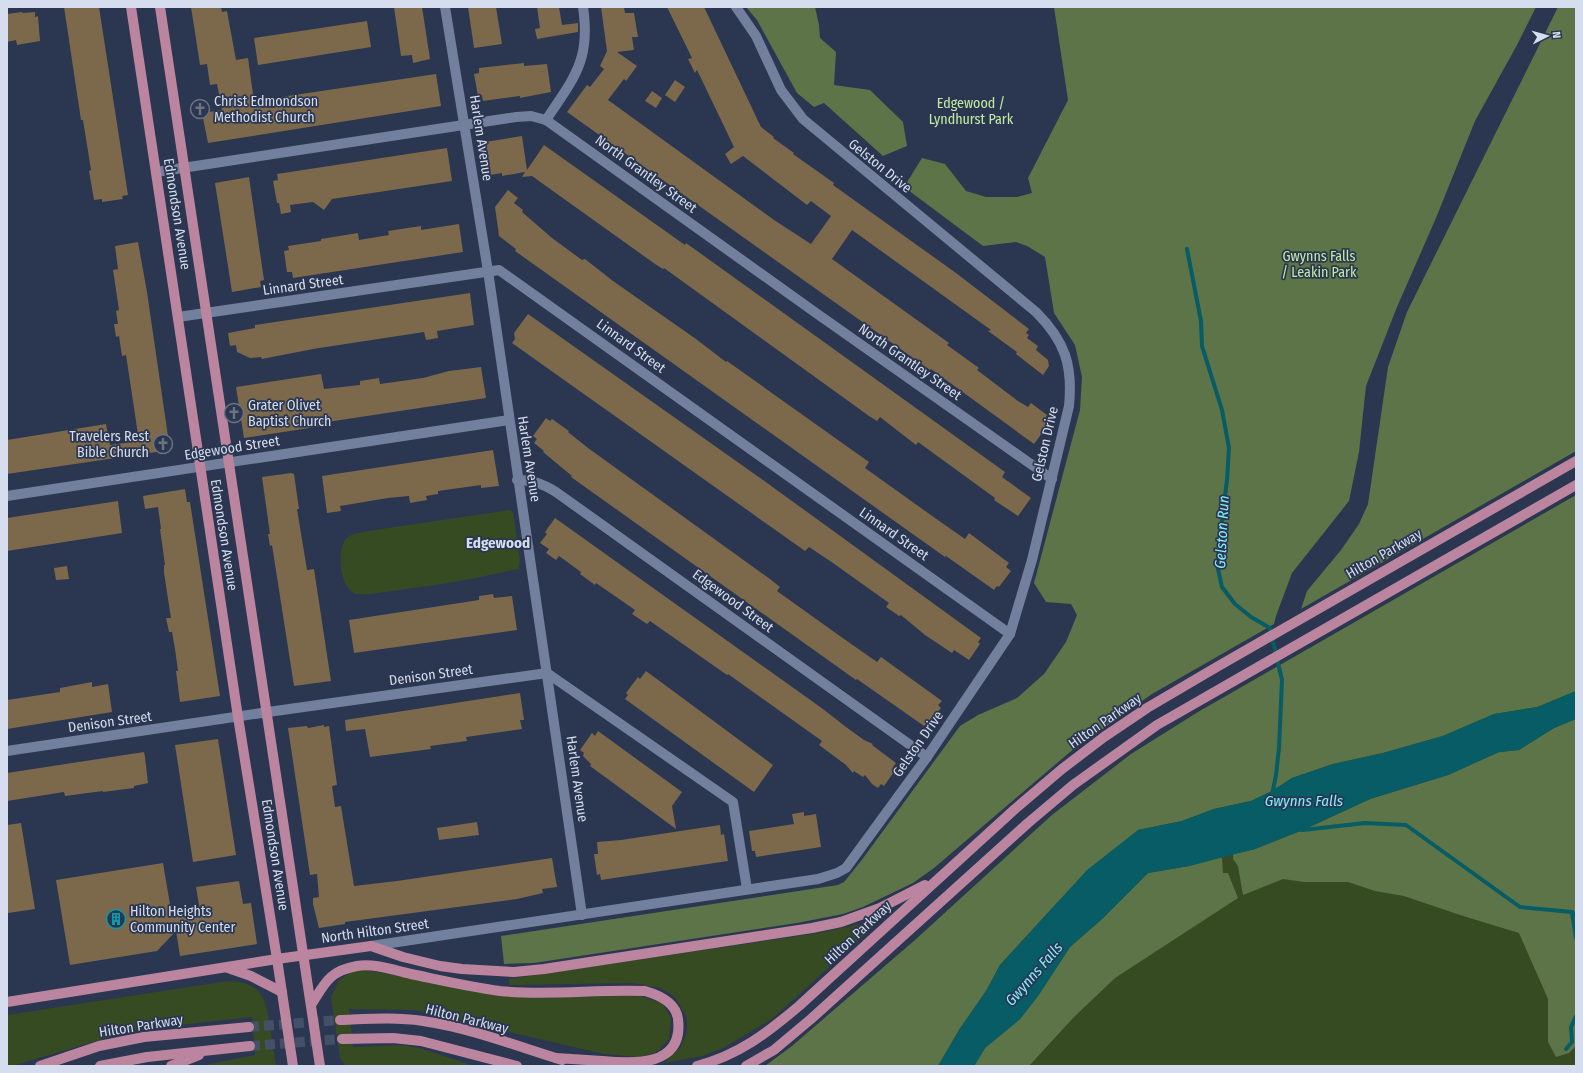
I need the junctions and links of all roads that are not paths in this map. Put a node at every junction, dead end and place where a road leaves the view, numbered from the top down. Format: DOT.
graph roads {
  1 [pos="131,7"];
  2 [pos="160,7"];
  3 [pos="446,7"];
  4 [pos="583,7"];
  5 [pos="736,7"];
  6 [pos="546,120"];
  7 [pos="465,125"];
  8 [pos="184,168"];
  9 [pos="156,172"];
  10 [pos="488,271"];
  11 [pos="207,313"];
  12 [pos="178,317"];
  13 [pos="509,420"];
  14 [pos="1576,461"];
  15 [pos="230,462"];
  16 [pos="200,467"];
  17 [pos="1052,479"];
  18 [pos="517,480"];
  19 [pos="1576,485"];
  20 [pos="7,496"];
  21 [pos="1010,634"];
  22 [pos="547,673"];
  23 [pos="268,712"];
  24 [pos="238,717"];
  25 [pos="7,751"];
  26 [pos="927,757"];
  27 [pos="939,878"];
  28 [pos="747,889"];
  29 [pos="582,915"];
  30 [pos="371,946"];
  31 [pos="303,955"];
  32 [pos="277,959"];
  33 [pos="226,967"];
  34 [pos="282,992"];
  35 [pos="7,1002"];
  36 [pos="311,1005"];
  37 [pos="340,1020"];
  38 [pos="249,1027"];
  39 [pos="342,1039"];
  40 [pos="250,1046"];
  41 [pos="211,1051"];
  42 [pos="474,1054"];
  43 [pos="556,1058"];
  44 [pos="322,1064"];
  45 [pos="40,1066"];
  46 [pos="100,1066"];
  47 [pos="171,1066"];
  48 [pos="293,1066"];
  49 [pos="500,1066"];
  50 [pos="517,1066"];
  51 [pos="583,1066"];
  52 [pos="697,1066"];
  53 [pos="746,1066"];
  1 -- 9 [label="main road, Edmondson Avenue"];
  2 -- 8 [label="main road, Edmondson Avenue"];
  3 -- 7 [label="street, Harlem Avenue"];
  4 -- 6 [label="street"];
  5 -- 17 [label="street, Gelston Drive"];
  6 -- 7 [label="street, North Grantley Street"];
  6 -- 17 [label="street, North Grantley Street"];
  7 -- 8 [label="street, North Grantley Street"];
  7 -- 10 [label="street, Harlem Avenue"];
  8 -- 9 [label="street, North Grantley Street"];
  8 -- 11 [label="main road, Edmondson Avenue"];
  9 -- 12 [label="main road, Edmondson Avenue"];
  10 -- 11 [label="street, Linnard Street"];
  10 -- 13 [label="street, Harlem Avenue"];
  10 -- 21 [label="street, Linnard Street"];
  11 -- 12 [label="street, Linnard Street"];
  11 -- 15 [label="main road, Edmondson Avenue"];
  12 -- 16 [label="main road, Edmondson Avenue"];
  13 -- 15 [label="street, Edgewood Street"];
  13 -- 18 [label="street, Harlem Avenue"];
  14 -- 27 [label="main road, Hilton Parkway"];
  15 -- 16 [label="street, Edgewood Street"];
  15 -- 23 [label="main road, Edmondson Avenue"];
  16 -- 20 [label="street, Edgewood Street"];
  16 -- 24 [label="main road, Edmondson Avenue"];
  17 -- 21 [label="street, Gelston Drive"];
  18 -- 22 [label="street, Harlem Avenue"];
  18 -- 26 [label="street, Edgewood Street"];
  19 -- 53 [label="main road"];
  21 -- 26 [label="street, Gelston Drive"];
  22 -- 23 [label="street, Denison Street"];
  22 -- 28 [label="street"];
  22 -- 29 [label="street, Harlem Avenue"];
  23 -- 24 [label="street, Denison Street"];
  23 -- 31 [label="main road, Edmondson Avenue"];
  24 -- 25 [label="street, Denison Street"];
  24 -- 32 [label="main road, Edmondson Avenue"];
  26 -- 28 [label="street, Gelston Drive"];
  27 -- 30 [label="main road"];
  27 -- 52 [label="main road, Hilton Parkway"];
  28 -- 29 [label="street, North Hilton Street"];
  29 -- 30 [label="street, North Hilton Street"];
  30 -- 31 [label="main road, North Hilton Street"];
  31 -- 32 [label="main road, North Hilton Street"];
  31 -- 36 [label="main road, Edmondson Avenue"];
  32 -- 33 [label="main road, North Hilton Street"];
  32 -- 34 [label="main road, Edmondson Avenue"];
  33 -- 34 [label="main road"];
  33 -- 35 [label="main road, North Hilton Street"];
  34 -- 48 [label="main road, Edmondson Avenue"];
  36 -- 43 [label="main road"];
  36 -- 44 [label="main road, Edmondson Avenue"];
  37 -- 43 [label="main road, Hilton Parkway"];
  38 -- 45 [label="main road, Hilton Parkway"];
  39 -- 42 [label="main road"];
  40 -- 41 [label="main road"];
  41 -- 46 [label="main road"];
  41 -- 47 [label="main road"];
  42 -- 49 [label="main road"];
  42 -- 50 [label="main road"];
  43 -- 51 [label="main road, Hilton Parkway"];
}
